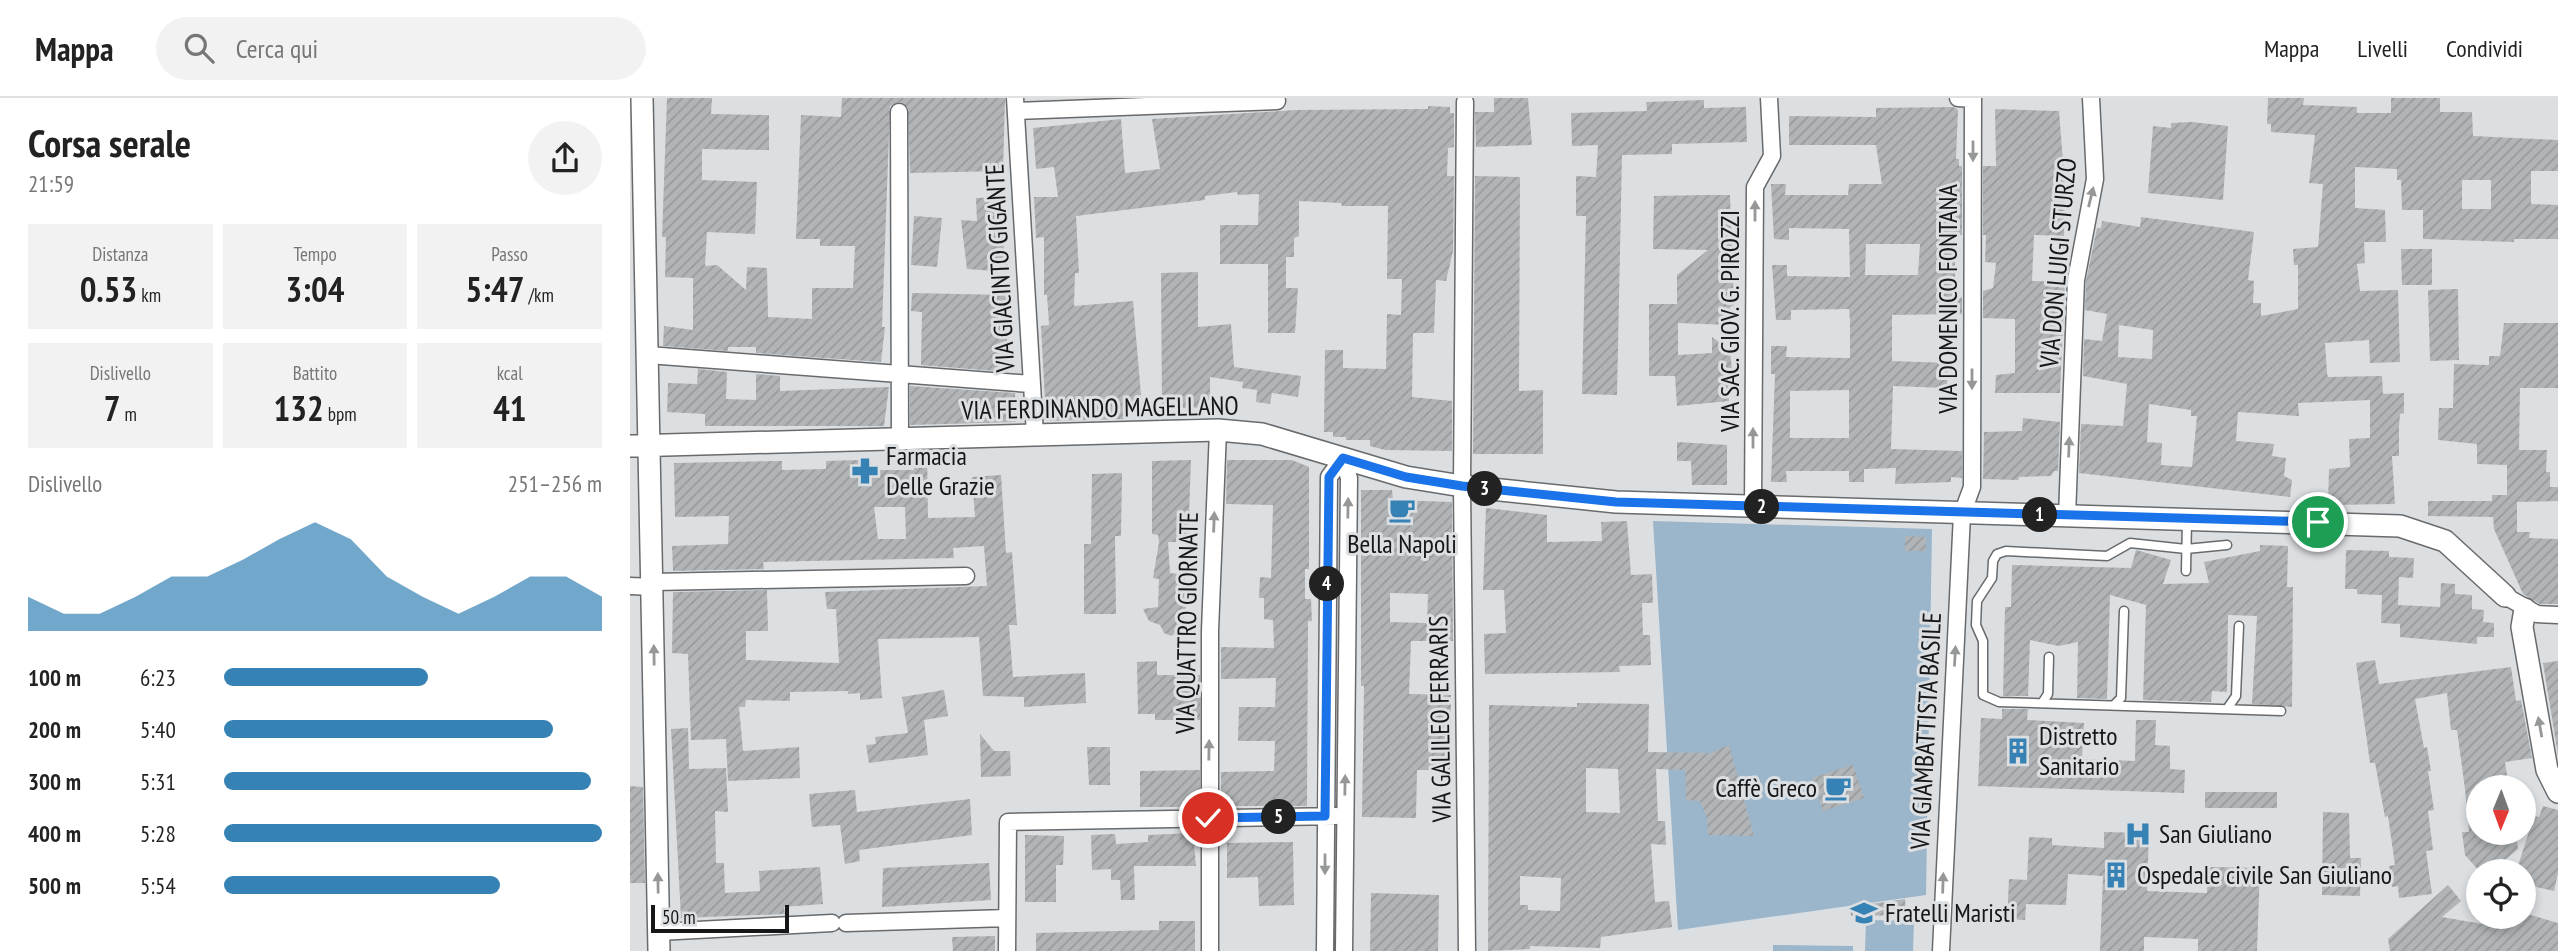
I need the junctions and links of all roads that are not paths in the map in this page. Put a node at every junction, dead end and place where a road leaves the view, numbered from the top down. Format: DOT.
graph roads {
  1 [pos="642,98"];
  2 [pos="1769,98"];
  3 [pos="1958,98"];
  4 [pos="2091,98"];
  5 [pos="1277,101"];
  6 [pos="1465,102"];
  7 [pos="1015,104"];
  8 [pos="899,112"];
  9 [pos="648,355"];
  10 [pos="900,374"];
  11 [pos="1031,384"];
  12 [pos="1218,430"];
  13 [pos="1035,435"];
  14 [pos="900,440"];
  15 [pos="641,446"];
  16 [pos="1343,458"];
  17 [pos="1462,486"];
  18 [pos="1753,507"];
  19 [pos="1962,514"];
  20 [pos="2067,516"];
  21 [pos="2187,519"];
  22 [pos="2227,545"];
  23 [pos="2186,549"];
  24 [pos="2186,571"];
  25 [pos="966,576"];
  26 [pos="653,584"];
  27 [pos="630,586"];
  28 [pos="2505,596"];
  29 [pos="2525,609"];
  30 [pos="2124,611"];
  31 [pos="2558,615"];
  32 [pos="1957,616"];
  33 [pos="1976,617"];
  34 [pos="2239,626"];
  35 [pos="2049,657"];
  36 [pos="2042,703"];
  37 [pos="2114,705"];
  38 [pos="2227,709"];
  39 [pos="2281,710"];
  40 [pos="2558,792"];
  41 [pos="1325,816"];
  42 [pos="1345,816"];
  43 [pos="1208,818"];
  44 [pos="1007,918"];
  45 [pos="659,942"];
  46 [pos="1007,951"];
  47 [pos="1210,951"];
  48 [pos="1325,951"];
  49 [pos="1344,951"];
  50 [pos="1467,951"];
  51 [pos="1941,951"];
  1 -- 9 [label="street"];
  18 -- 2 [label="street, VIA SAC. GIOV. G. PIROZZI, one-way"];
  3 -- 19 [label="street, VIA DOMENICO FONTANA, one-way"];
  20 -- 4 [label="street, VIA DON LUIGI STURZO, one-way"];
  5 -- 7 [label="street"];
  6 -- 17 [label="street, VIA GALILEO FERRARIS"];
  7 -- 11 [label="street, VIA GIACINTO GIGANTE"];
  8 -- 10 [label="street"];
  9 -- 10 [label="street"];
  9 -- 15 [label="street"];
  10 -- 11 [label="street"];
  10 -- 14 [label="street"];
  11 -- 13 [label="street, VIA GIACINTO GIGANTE"];
  12 -- 13 [label="street, VIA FERDINANDO MAGELLANO"];
  12 -- 16 [label="street, VIA FERDINANDO MAGELLANO"];
  43 -- 12 [label="street, VIA QUATTRO GIORNATE, one-way"];
  13 -- 14 [label="street, VIA FERDINANDO MAGELLANO"];
  14 -- 15 [label="street, VIA FERDINANDO MAGELLANO"];
  15 -- 26 [label="street"];
  16 -- 17 [label="street, VIA FERDINANDO MAGELLANO"];
  16 -- 41 [label="street"];
  42 -- 16 [label="street, one-way"];
  17 -- 18 [label="street, VIA FERDINANDO MAGELLANO"];
  17 -- 50 [label="street, VIA GALILEO FERRARIS"];
  18 -- 19 [label="street, VIA FERDINANDO MAGELLANO"];
  19 -- 20 [label="street, VIA FERDINANDO MAGELLANO"];
  19 -- 32 [label="street, VIA GIAMBATTISTA BASILE"];
  20 -- 21 [label="street, VIA FERDINANDO MAGELLANO"];
  21 -- 23 [label="lane"];
  21 -- 28 [label="street, VIA FERDINANDO MAGELLANO"];
  22 -- 23 [label="lane"];
  23 -- 24 [label="lane"];
  23 -- 33 [label="lane"];
  25 -- 26 [label="street"];
  26 -- 27 [label="street"];
  45 -- 26 [label="street, one-way"];
  28 -- 29 [label="street"];
  29 -- 31 [label="street"];
  40 -- 29 [label="street, one-way"];
  30 -- 37 [label="lane"];
  32 -- 33 [label="lane"];
  51 -- 32 [label="street, VIA GIAMBATTISTA BASILE, one-way"];
  33 -- 36 [label="lane"];
  34 -- 38 [label="lane"];
  35 -- 36 [label="lane"];
  36 -- 37 [label="lane"];
  37 -- 38 [label="lane"];
  38 -- 39 [label="lane"];
  41 -- 42 [label="street"];
  41 -- 43 [label="street"];
  41 -- 48 [label="street, one-way"];
  42 -- 49 [label="street"];
  43 -- 44 [label="street"];
  43 -- 47 [label="street, VIA QUATTRO GIORNATE"];
  44 -- 45 [label="street"];
  44 -- 46 [label="street"];
}
